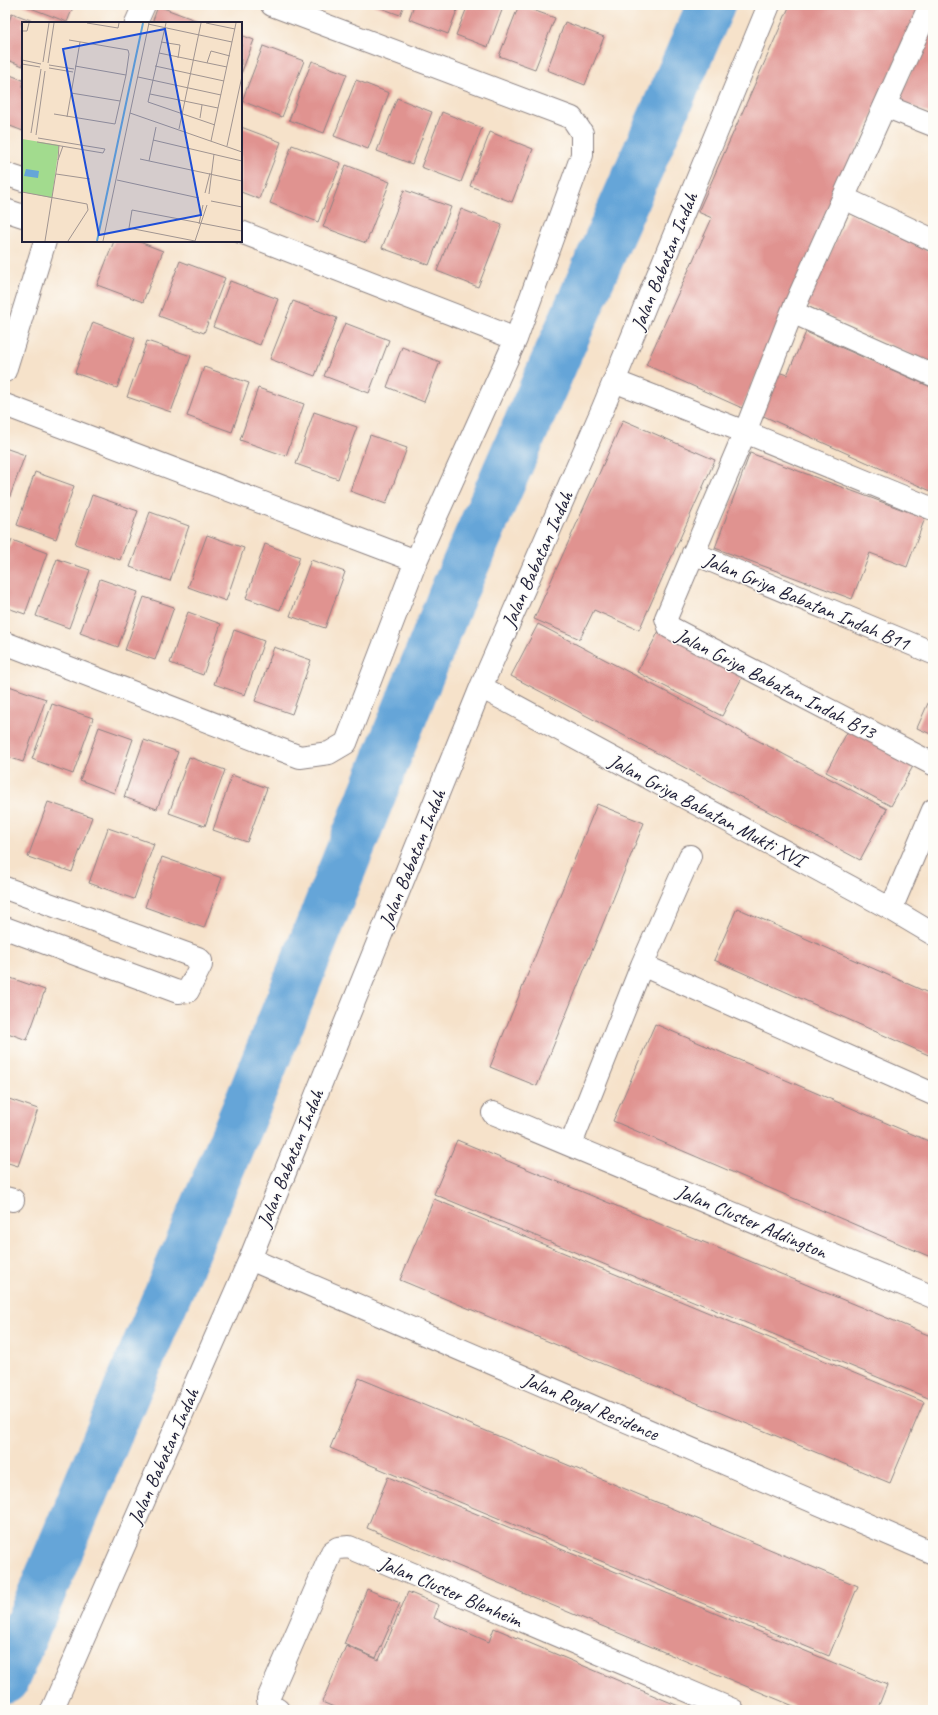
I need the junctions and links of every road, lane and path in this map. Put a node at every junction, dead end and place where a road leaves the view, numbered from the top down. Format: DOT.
graph roads {
  1 [pos="144,5"];
  2 [pos="272,5"];
  3 [pos="769,5"];
  4 [pos="930,5"];
  5 [pos="136,22"];
  6 [pos="884,106"];
  7 [pos="933,125"];
  8 [pos="5,174"];
  9 [pos="22,180"];
  10 [pos="844,198"];
  11 [pos="5,210"];
  12 [pos="22,216"];
  13 [pos="242,232"];
  14 [pos="933,240"];
  15 [pos="45,242"];
  16 [pos="792,312"];
  17 [pos="516,339"];
  18 [pos="5,371"];
  19 [pos="933,376"];
  20 [pos="614,381"];
  21 [pos="5,405"];
  22 [pos="745,432"];
  23 [pos="933,510"];
  24 [pos="693,553"];
  25 [pos="416,561"];
  26 [pos="5,642"];
  27 [pos="933,653"];
  28 [pos="481,687"];
  29 [pos="933,764"];
  30 [pos="933,810"];
  31 [pos="690,856"];
  32 [pos="5,888"];
  33 [pos="891,909"];
  34 [pos="5,928"];
  35 [pos="933,934"];
  36 [pos="642,965"];
  37 [pos="933,1094"];
  38 [pos="493,1113"];
  39 [pos="571,1144"];
  40 [pos="250,1259"];
  41 [pos="933,1298"];
  42 [pos="933,1553"];
  43 [pos="52,1710"];
  44 [pos="278,1710"];
  45 [pos="732,1710"];
  1 -- 5 [label="street"];
  2 -- 17 [label="street"];
  3 -- 20 [label="street, Jalan Babatan Indah"];
  4 -- 6 [label="street, Jalan Griya Babatan Indah B11"];
  6 -- 7 [label="street"];
  6 -- 10 [label="street, Jalan Griya Babatan Indah B11"];
  8 -- 9 [label="street"];
  10 -- 14 [label="street"];
  10 -- 16 [label="street, Jalan Griya Babatan Indah B11"];
  11 -- 12 [label="street"];
  13 -- 17 [label="street"];
  15 -- 18 [label="street"];
  16 -- 19 [label="street"];
  16 -- 22 [label="street, Jalan Griya Babatan Indah B11"];
  17 -- 25 [label="street"];
  20 -- 22 [label="street"];
  20 -- 28 [label="street, Jalan Babatan Indah"];
  21 -- 25 [label="street"];
  22 -- 23 [label="street"];
  22 -- 24 [label="street, Jalan Griya Babatan Indah B11"];
  24 -- 27 [label="street, Jalan Griya Babatan Indah B11"];
  24 -- 29 [label="street, Jalan Griya Babatan Indah B13"];
  25 -- 26 [label="street"];
  28 -- 33 [label="street, Jalan Griya Babatan Mukti XVI"];
  28 -- 40 [label="street, Jalan Babatan Indah"];
  30 -- 33 [label="street"];
  31 -- 36 [label="street"];
  32 -- 34 [label="street"];
  33 -- 35 [label="street, Jalan Griya Babatan Mukti XVI"];
  36 -- 37 [label="street"];
  36 -- 39 [label="street"];
  38 -- 39 [label="street, Jalan Cluster Addington"];
  39 -- 41 [label="street, Jalan Cluster Addington"];
  40 -- 42 [label="street, Jalan Royal Residence"];
  40 -- 43 [label="street, Jalan Babatan Indah"];
  44 -- 45 [label="street, Jalan Cluster Blenheim"];
}
